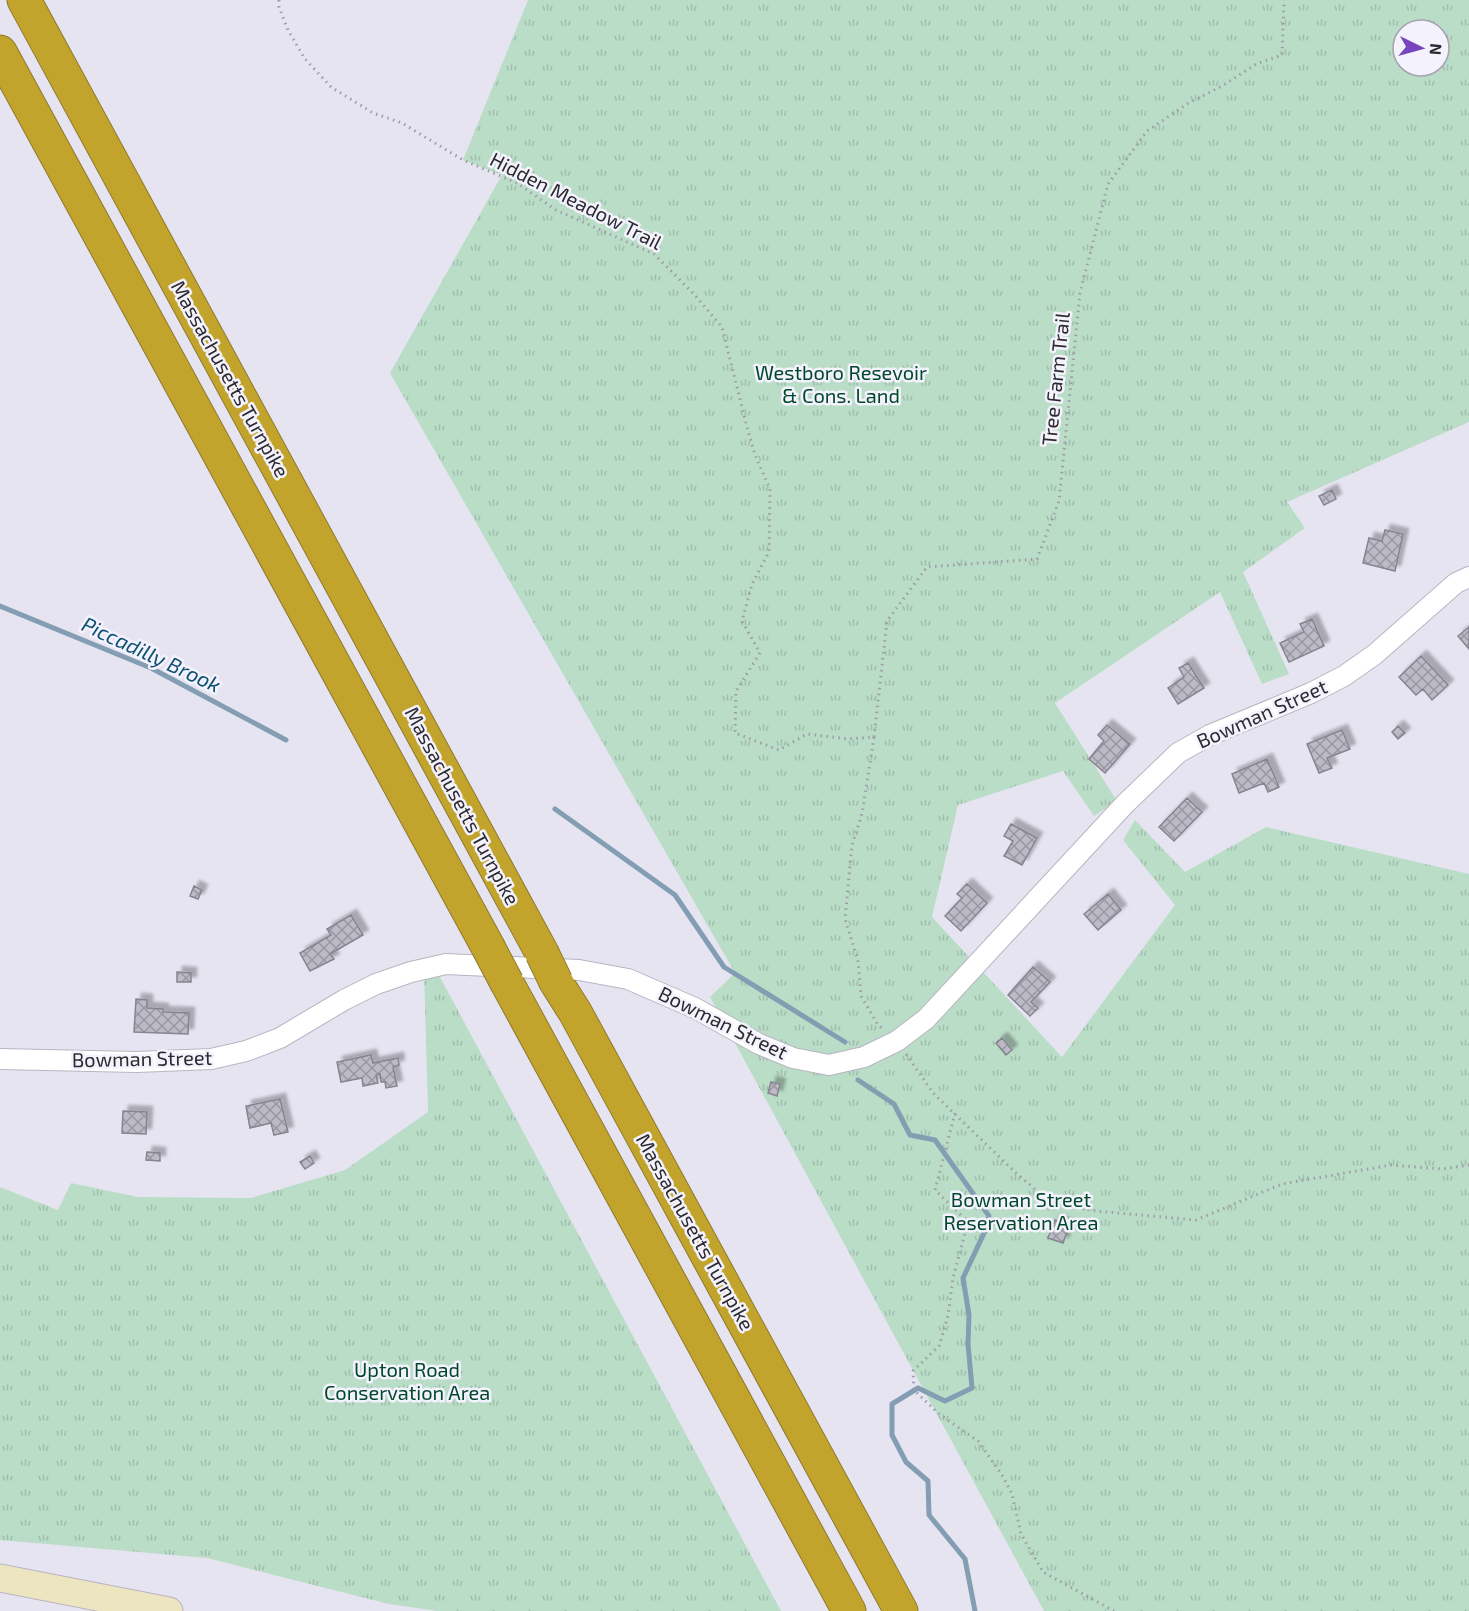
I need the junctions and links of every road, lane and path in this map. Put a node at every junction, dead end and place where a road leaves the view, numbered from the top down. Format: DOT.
graph roads {
  1 [pos="24,0"];
  2 [pos="279,0"];
  3 [pos="1284,0"];
  4 [pos="0,52"];
  5 [pos="1469,577"];
  6 [pos="873,737"];
  7 [pos="897,1041"];
  8 [pos="0,1059"];
  9 [pos="955,1113"];
  10 [pos="1469,1165"];
  11 [pos="0,1578"];
  12 [pos="169,1611"];
  13 [pos="849,1611"];
  14 [pos="901,1611"];
  15 [pos="1114,1611"];
  1 -- 14 [label="highway, Massachusetts Turnpike, bridge"];
  2 -- 6 [label="path, Hidden Meadow Trail"];
  3 -- 6 [label="path, Tree Farm Trail"];
  4 -- 13 [label="highway, bridge"];
  5 -- 7 [label="street, Bowman Street"];
  6 -- 7 [label="path"];
  7 -- 8 [label="street, Bowman Street"];
  7 -- 9 [label="path"];
  9 -- 10 [label="path"];
  9 -- 15 [label="path"];
  11 -- 12 [label="main road"];
}
